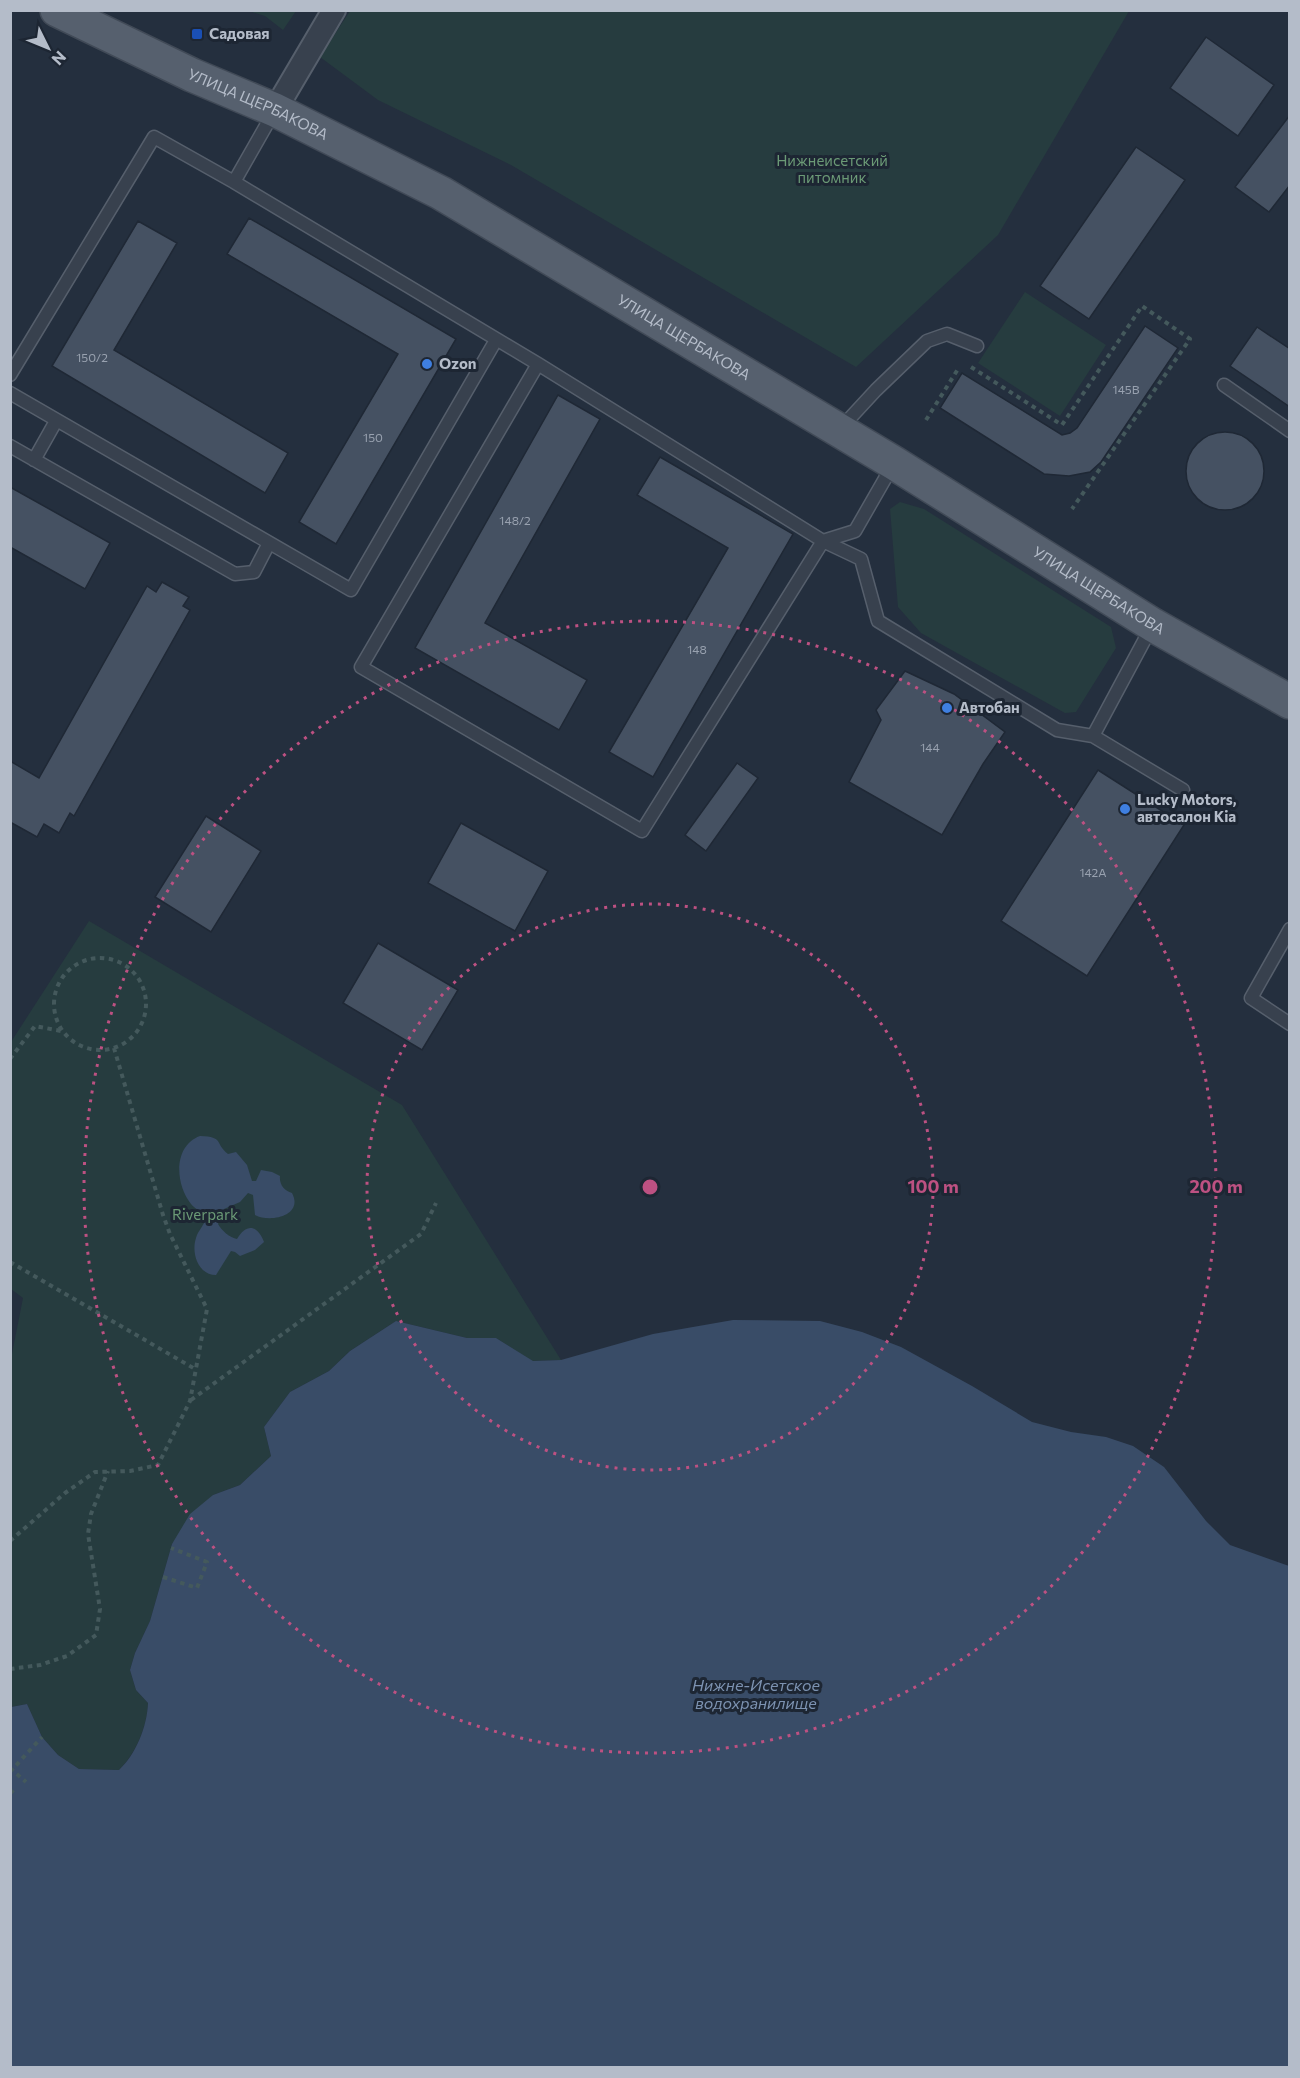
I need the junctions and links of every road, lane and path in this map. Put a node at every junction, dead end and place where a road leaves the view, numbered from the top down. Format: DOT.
graph roads {
  1 [pos="57,10"];
  2 [pos="334,10"];
  3 [pos="275,110"];
  4 [pos="234,182"];
  5 [pos="496,340"];
  6 [pos="977,346"];
  7 [pos="538,364"];
  8 [pos="971,367"];
  9 [pos="958,369"];
  10 [pos="10,375"];
  11 [pos="1224,385"];
  12 [pos="10,393"];
  13 [pos="926,420"];
  14 [pos="56,421"];
  15 [pos="839,430"];
  16 [pos="1290,431"];
  17 [pos="10,446"];
  18 [pos="34,460"];
  19 [pos="894,462"];
  20 [pos="1072,509"];
  21 [pos="823,541"];
  22 [pos="269,543"];
  23 [pos="1153,625"];
  24 [pos="1290,702"];
  25 [pos="1093,736"];
  26 [pos="1183,790"];
  27 [pos="1290,929"];
  28 [pos="1290,1024"];
  29 [pos="62,1031"];
  30 [pos="114,1048"];
  31 [pos="10,1059"];
  32 [pos="436,1203"];
  33 [pos="10,1262"];
  34 [pos="195,1370"];
  35 [pos="190,1401"];
  36 [pos="108,1471"];
  37 [pos="10,1541"];
  38 [pos="171,1548"];
  39 [pos="163,1577"];
  40 [pos="10,1669"];
  41 [pos="42,1737"];
  42 [pos="11,1770"];
  43 [pos="26,1782"];
  44 [pos="10,1790"];
  45 [pos="15,1794"];
  1 -- 3 [label="main road, УЛИЦА ЩЕРБАКОВА"];
  2 -- 3 [label="street"];
  3 -- 4 [label="lane"];
  3 -- 15 [label="main road, УЛИЦА ЩЕРБАКОВА"];
  4 -- 5 [label="lane"];
  4 -- 10 [label="lane"];
  5 -- 7 [label="lane"];
  5 -- 22 [label="lane"];
  6 -- 15 [label="lane"];
  7 -- 21 [label="lane"];
  7 -- 21 [label="lane"];
  8 -- 20 [label="path"];
  9 -- 13 [label="path"];
  11 -- 16 [label="lane"];
  12 -- 14 [label="lane"];
  14 -- 18 [label="lane"];
  14 -- 22 [label="lane"];
  15 -- 19 [label="main road, УЛИЦА ЩЕРБАКОВА"];
  17 -- 18 [label="lane"];
  18 -- 22 [label="lane"];
  19 -- 21 [label="lane"];
  19 -- 23 [label="main road, УЛИЦА ЩЕРБАКОВА"];
  21 -- 25 [label="lane"];
  23 -- 24 [label="main road, УЛИЦА ЩЕРБАКОВА"];
  23 -- 25 [label="lane"];
  25 -- 26 [label="lane"];
  27 -- 28 [label="lane"];
  29 -- 30 [label="path"];
  29 -- 30 [label="path"];
  29 -- 31 [label="path"];
  30 -- 34 [label="path"];
  32 -- 35 [label="path"];
  33 -- 34 [label="path"];
  34 -- 35 [label="path"];
  35 -- 36 [label="path"];
  36 -- 37 [label="path"];
  36 -- 40 [label="path"];
  38 -- 39 [label="path"];
  41 -- 42 [label="path"];
  42 -- 43 [label="path"];
  44 -- 45 [label="path"];
}
